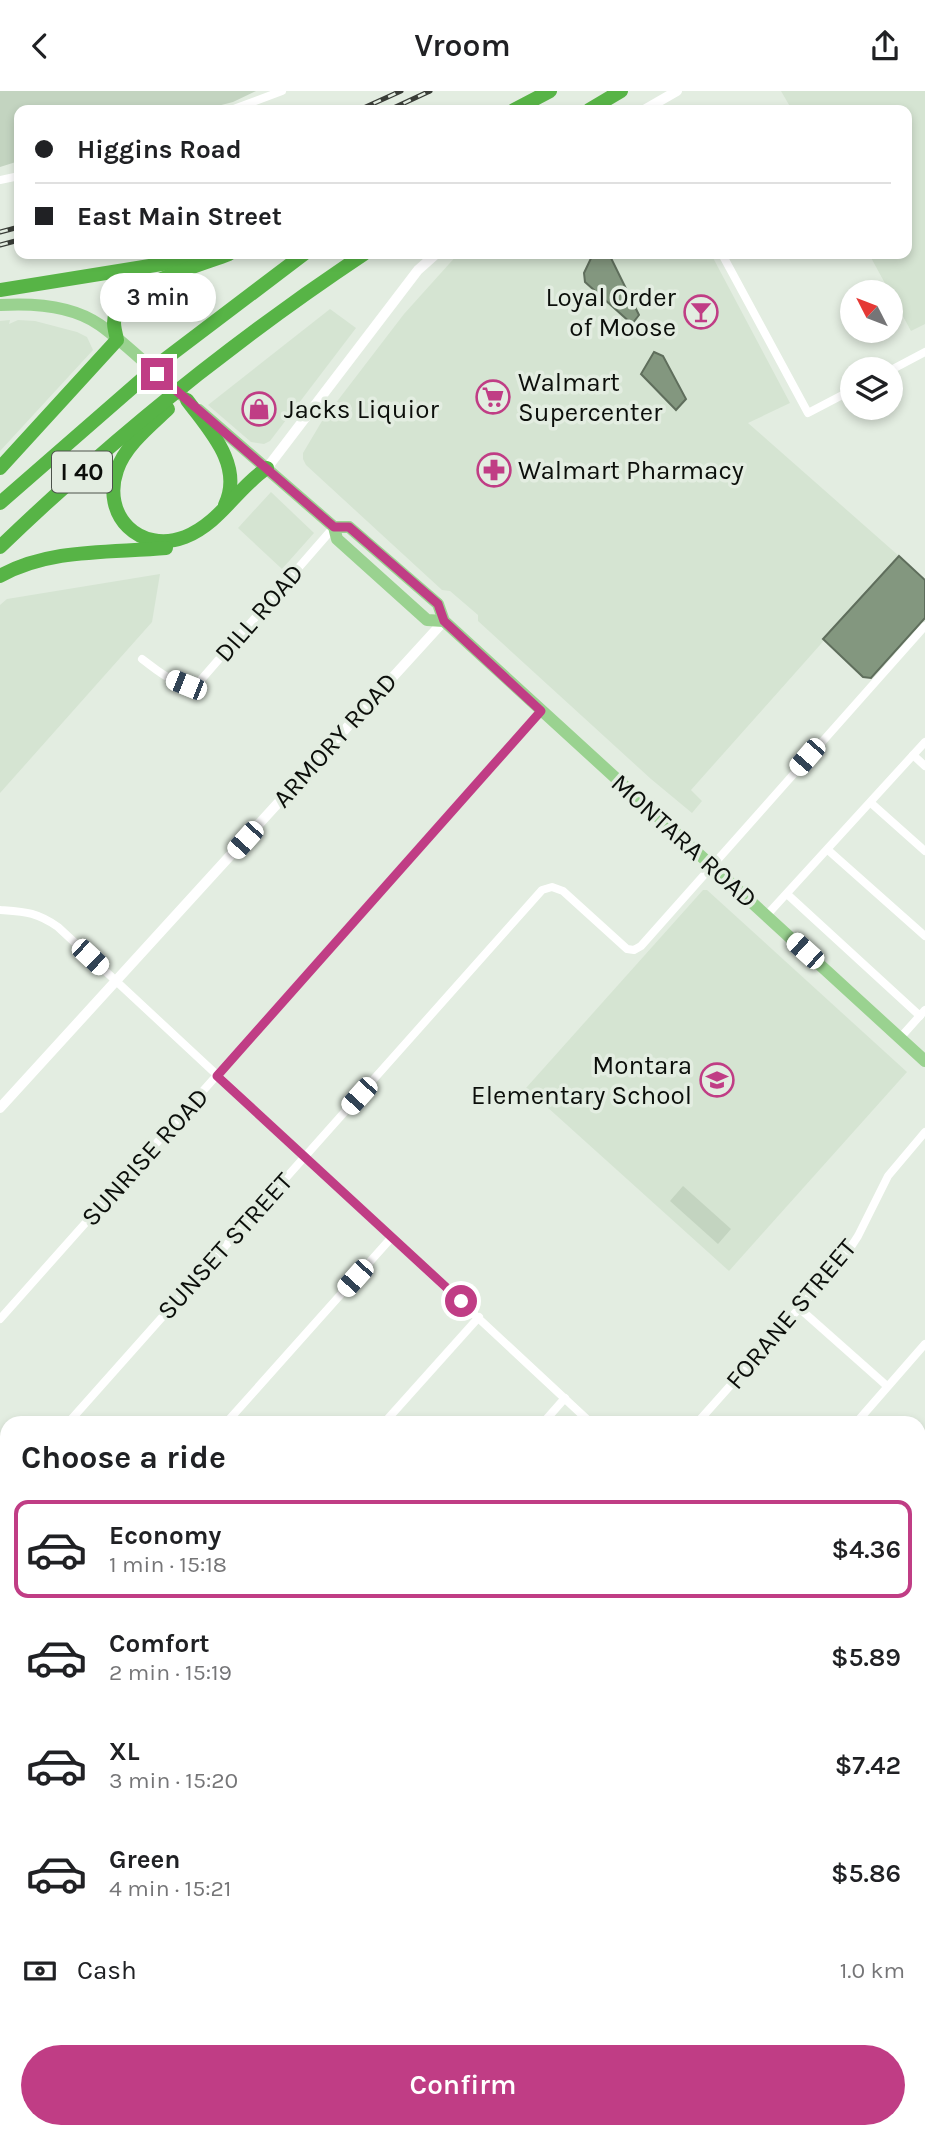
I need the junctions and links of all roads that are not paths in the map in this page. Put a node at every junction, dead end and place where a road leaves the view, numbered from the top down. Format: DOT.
graph roads {
  1 [pos="282,91"];
  2 [pos="552,91"];
  3 [pos="621,91"];
  4 [pos="677,91"];
  5 [pos="244,105"];
  6 [pos="524,105"];
  7 [pos="531,105"];
  8 [pos="597,105"];
  9 [pos="653,105"];
  10 [pos="193,259"];
  11 [pos="216,259"];
  12 [pos="297,259"];
  13 [pos="357,259"];
  14 [pos="430,259"];
  15 [pos="725,259"];
  16 [pos="0,290"];
  17 [pos="0,305"];
  18 [pos="117,340"];
  19 [pos="925,352"];
  20 [pos="903,364"];
  21 [pos="190,390"];
  22 [pos="840,396"];
  23 [pos="169,403"];
  24 [pos="0,468"];
  25 [pos="267,468"];
  26 [pos="0,503"];
  27 [pos="221,512"];
  28 [pos="334,527"];
  29 [pos="0,547"];
  30 [pos="0,576"];
  31 [pos="444,621"];
  32 [pos="925,626"];
  33 [pos="142,659"];
  34 [pos="541,711"];
  35 [pos="925,742"];
  36 [pos="913,755"];
  37 [pos="925,766"];
  38 [pos="871,803"];
  39 [pos="828,850"];
  40 [pos="925,851"];
  41 [pos="711,866"];
  42 [pos="786,894"];
  43 [pos="0,910"];
  44 [pos="766,916"];
  45 [pos="925,936"];
  46 [pos="116,981"];
  47 [pos="923,1013"];
  48 [pos="900,1038"];
  49 [pos="925,1061"];
  50 [pos="217,1076"];
  51 [pos="0,1108"];
  52 [pos="925,1132"];
  53 [pos="304,1158"];
  54 [pos="392,1237"];
  55 [pos="799,1308"];
  56 [pos="479,1317"];
  57 [pos="0,1319"];
  58 [pos="925,1344"];
  59 [pos="887,1386"];
  60 [pos="565,1398"];
  61 [pos="74,1416"];
  62 [pos="232,1416"];
  63 [pos="390,1416"];
  64 [pos="549,1416"];
  65 [pos="584,1416"];
  66 [pos="704,1416"];
  67 [pos="862,1416"];
  1 -- 5 [label="street"];
  2 -- 6 [label="highway"];
  2 -- 7 [label="highway"];
  3 -- 8 [label="highway"];
  4 -- 9 [label="street"];
  10 -- 16 [label="highway"];
  11 -- 18 [label="highway"];
  12 -- 26 [label="highway, I 40"];
  13 -- 21 [label="highway, I 40"];
  14 -- 25 [label="street"];
  15 -- 22 [label="street"];
  17 -- 18 [label="main road, MONTARA ROAD"];
  18 -- 21 [label="main road, MONTARA ROAD"];
  18 -- 24 [label="highway"];
  19 -- 20 [label="street"];
  21 -- 23 [label="highway, I 40"];
  21 -- 25 [label="main road, MONTARA ROAD"];
  21 -- 27 [label="highway"];
  23 -- 27 [label="highway"];
  23 -- 29 [label="highway, I 40"];
  25 -- 27 [label="highway"];
  25 -- 28 [label="main road, MONTARA ROAD"];
  25 -- 30 [label="highway"];
  28 -- 31 [label="main road, MONTARA ROAD"];
  28 -- 31 [label="main road, MONTARA ROAD"];
  28 -- 33 [label="street, DILL ROAD"];
  31 -- 34 [label="main road, MONTARA ROAD"];
  31 -- 46 [label="main road, ARMORY ROAD"];
  32 -- 41 [label="street"];
  34 -- 41 [label="main road, MONTARA ROAD"];
  34 -- 50 [label="street, SUNRISE ROAD"];
  35 -- 36 [label="street"];
  36 -- 37 [label="street"];
  36 -- 38 [label="street"];
  38 -- 39 [label="street"];
  38 -- 40 [label="street"];
  39 -- 42 [label="street"];
  39 -- 45 [label="street"];
  41 -- 44 [label="main road, MONTARA ROAD"];
  41 -- 53 [label="street, SUNSET STREET"];
  42 -- 44 [label="street"];
  42 -- 47 [label="street"];
  43 -- 46 [label="street"];
  44 -- 48 [label="main road, MONTARA ROAD"];
  46 -- 50 [label="street"];
  46 -- 51 [label="main road, ARMORY ROAD"];
  47 -- 48 [label="street"];
  48 -- 49 [label="main road, MONTARA ROAD"];
  50 -- 53 [label="street"];
  50 -- 57 [label="street, SUNRISE ROAD"];
  52 -- 55 [label="street, FORANE STREET"];
  53 -- 54 [label="street"];
  53 -- 61 [label="street, SUNSET STREET"];
  54 -- 56 [label="street"];
  54 -- 62 [label="street"];
  55 -- 59 [label="street"];
  55 -- 66 [label="street, FORANE STREET"];
  56 -- 60 [label="street"];
  56 -- 63 [label="street"];
  58 -- 59 [label="street"];
  59 -- 67 [label="street"];
  60 -- 64 [label="street"];
  60 -- 65 [label="street"];
}
